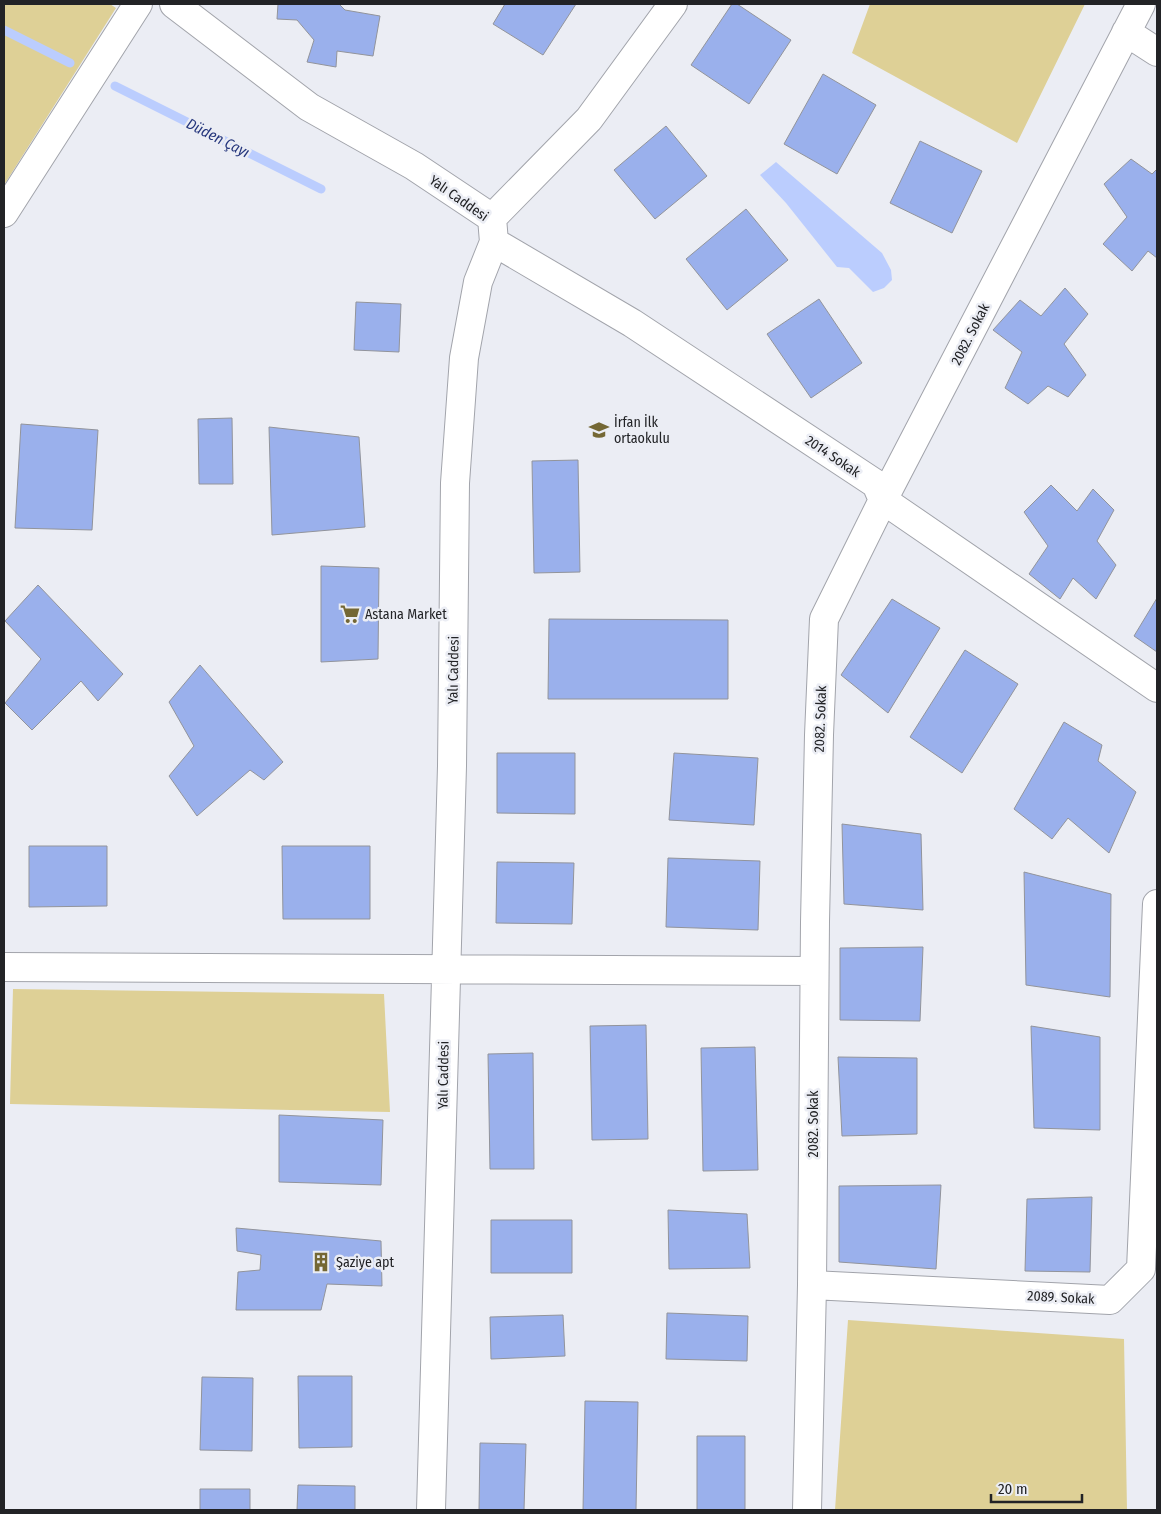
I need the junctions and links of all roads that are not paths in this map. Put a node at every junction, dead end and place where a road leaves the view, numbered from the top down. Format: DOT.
graph roads {
  1 [pos="138,4"];
  2 [pos="174,4"];
  3 [pos="673,4"];
  4 [pos="1141,4"];
  5 [pos="1126,32"];
  6 [pos="1157,52"];
  7 [pos="4,213"];
  8 [pos="493,230"];
  9 [pos="883,500"];
  10 [pos="1157,688"];
  11 [pos="1157,904"];
  12 [pos="4,967"];
  13 [pos="445,969"];
  14 [pos="814,971"];
  15 [pos="812,1285"];
  16 [pos="431,1510"];
  17 [pos="807,1510"];
  1 -- 7 [label="street"];
  2 -- 8 [label="street, Yalı Caddesi"];
  3 -- 8 [label="street"];
  4 -- 5 [label="street, 2082. Sokak"];
  5 -- 6 [label="street"];
  5 -- 9 [label="street, 2082. Sokak"];
  8 -- 9 [label="street, 2014 Sokak"];
  8 -- 13 [label="street, Yalı Caddesi"];
  9 -- 10 [label="street, 2014 Sokak"];
  9 -- 14 [label="street, 2082. Sokak"];
  11 -- 15 [label="street, 2089. Sokak"];
  12 -- 13 [label="street"];
  13 -- 14 [label="street"];
  13 -- 16 [label="street, Yalı Caddesi"];
  14 -- 15 [label="street, 2082. Sokak"];
  15 -- 17 [label="street, 2082. Sokak"];
}
